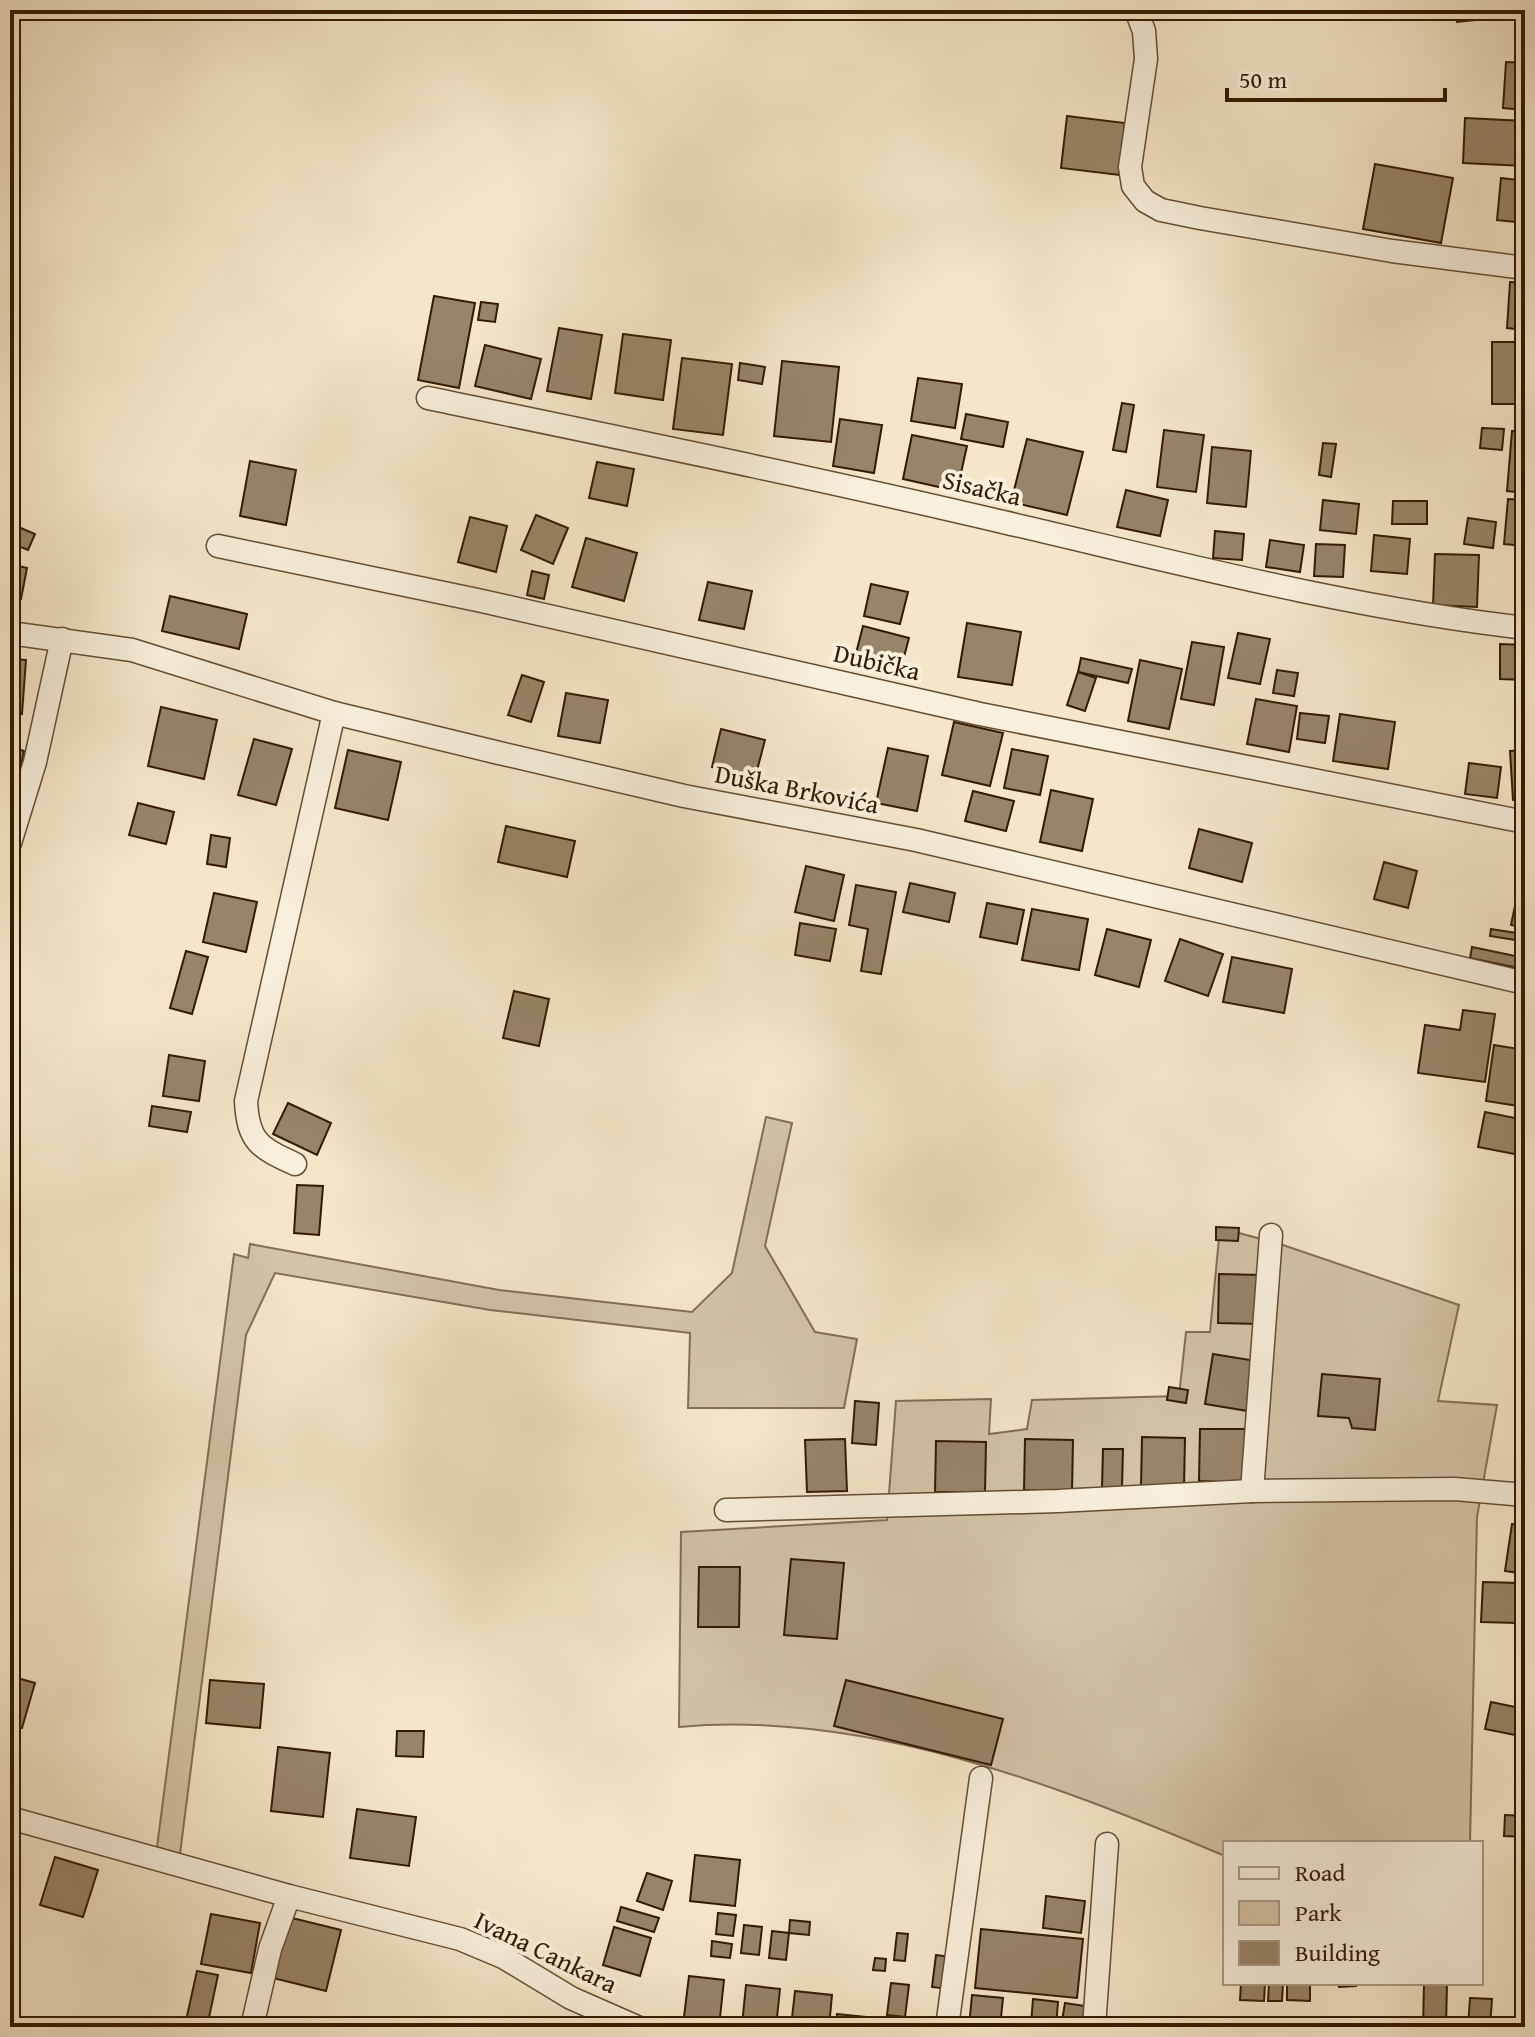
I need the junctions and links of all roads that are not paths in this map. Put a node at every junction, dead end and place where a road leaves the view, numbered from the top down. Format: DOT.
graph roads {
  1 [pos="1136,10"];
  2 [pos="1525,268"];
  3 [pos="428,398"];
  4 [pos="218,546"];
  5 [pos="1525,628"];
  6 [pos="10,633"];
  7 [pos="62,639"];
  8 [pos="334,713"];
  9 [pos="1525,822"];
  10 [pos="10,843"];
  11 [pos="1525,983"];
  12 [pos="295,1164"];
  13 [pos="1271,1235"];
  14 [pos="1252,1491"];
  15 [pos="1525,1495"];
  16 [pos="726,1510"];
  17 [pos="981,1778"];
  18 [pos="10,1818"];
  19 [pos="1107,1844"];
  20 [pos="289,1896"];
  21 [pos="252,2027"];
  22 [pos="637,2027"];
  23 [pos="947,2027"];
  24 [pos="1094,2027"];
  1 -- 2 [label="street"];
  3 -- 5 [label="street, Sisačka"];
  4 -- 9 [label="street, Dubička"];
  6 -- 7 [label="street, Duška Brkovića"];
  7 -- 8 [label="street, Duška Brkovića"];
  7 -- 10 [label="street"];
  8 -- 11 [label="street, Duška Brkovića"];
  8 -- 12 [label="street"];
  13 -- 14 [label="street"];
  14 -- 15 [label="street"];
  14 -- 16 [label="street"];
  17 -- 23 [label="street"];
  18 -- 20 [label="street, Ivana Cankara"];
  19 -- 24 [label="street"];
  20 -- 21 [label="street"];
  20 -- 22 [label="street, Ivana Cankara"];
}
